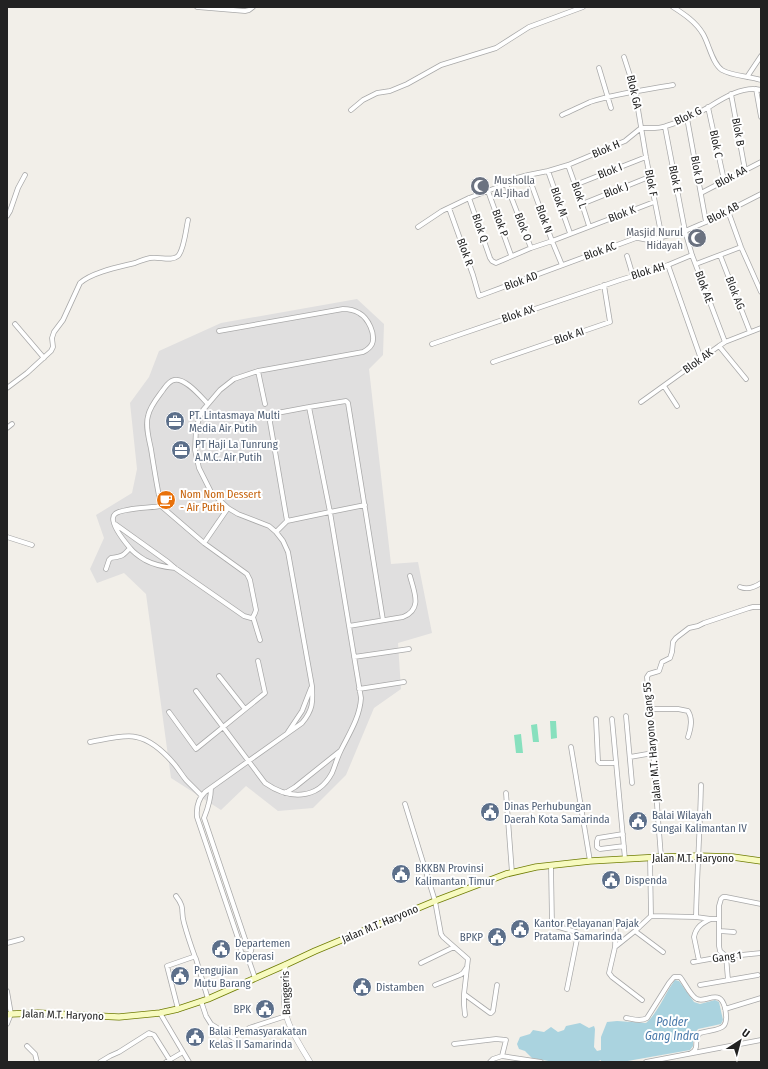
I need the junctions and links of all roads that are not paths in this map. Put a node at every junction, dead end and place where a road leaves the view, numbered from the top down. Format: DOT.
graph roads {
  1 [pos="197,7"];
  2 [pos="253,7"];
  3 [pos="583,7"];
  4 [pos="673,7"];
  5 [pos="761,56"];
  6 [pos="624,57"];
  7 [pos="599,68"];
  8 [pos="747,77"];
  9 [pos="761,80"];
  10 [pos="673,85"];
  11 [pos="759,90"];
  12 [pos="635,91"];
  13 [pos="731,94"];
  14 [pos="608,97"];
  15 [pos="708,107"];
  16 [pos="611,108"];
  17 [pos="351,110"];
  18 [pos="562,115"];
  19 [pos="761,116"];
  20 [pos="687,118"];
  21 [pos="665,127"];
  22 [pos="641,128"];
  23 [pos="646,157"];
  24 [pos="761,162"];
  25 [pos="568,165"];
  26 [pos="745,170"];
  27 [pos="548,171"];
  28 [pos="25,175"];
  29 [pos="528,175"];
  30 [pos="649,177"];
  31 [pos="724,180"];
  32 [pos="506,184"];
  33 [pos="575,185"];
  34 [pos="488,191"];
  35 [pos="701,193"];
  36 [pos="761,194"];
  37 [pos="469,198"];
  38 [pos="654,202"];
  39 [pos="582,204"];
  40 [pos="448,208"];
  41 [pos="728,211"];
  42 [pos="7,216"];
  43 [pos="188,220"];
  44 [pos="706,222"];
  45 [pos="589,226"];
  46 [pos="418,227"];
  47 [pos="685,231"];
  48 [pos="570,233"];
  49 [pos="662,238"];
  50 [pos="552,241"];
  51 [pos="741,247"];
  52 [pos="531,248"];
  53 [pos="692,255"];
  54 [pos="720,255"];
  55 [pos="511,256"];
  56 [pos="627,256"];
  57 [pos="490,258"];
  58 [pos="696,264"];
  59 [pos="562,265"];
  60 [pos="668,265"];
  61 [pos="633,276"];
  62 [pos="604,285"];
  63 [pos="761,292"];
  64 [pos="479,296"];
  65 [pos="15,324"];
  66 [pos="761,328"];
  67 [pos="219,331"];
  68 [pos="750,332"];
  69 [pos="725,342"];
  70 [pos="432,344"];
  71 [pos="719,346"];
  72 [pos="44,358"];
  73 [pos="701,359"];
  74 [pos="493,362"];
  75 [pos="258,371"];
  76 [pos="746,379"];
  77 [pos="664,386"];
  78 [pos="7,388"];
  79 [pos="641,402"];
  80 [pos="208,404"];
  81 [pos="265,404"];
  82 [pos="677,406"];
  83 [pos="309,407"];
  84 [pos="12,424"];
  85 [pos="7,428"];
  86 [pos="365,505"];
  87 [pos="161,506"];
  88 [pos="228,508"];
  89 [pos="330,512"];
  90 [pos="287,521"];
  91 [pos="113,523"];
  92 [pos="276,532"];
  93 [pos="7,537"];
  94 [pos="204,543"];
  95 [pos="32,545"];
  96 [pos="130,548"];
  97 [pos="175,568"];
  98 [pos="106,569"];
  99 [pos="410,576"];
  100 [pos="761,583"];
  101 [pos="740,587"];
  102 [pos="761,607"];
  103 [pos="253,617"];
  104 [pos="384,620"];
  105 [pos="349,626"];
  106 [pos="260,640"];
  107 [pos="409,649"];
  108 [pos="354,658"];
  109 [pos="258,662"];
  110 [pos="219,676"];
  111 [pos="404,682"];
  112 [pos="312,686"];
  113 [pos="359,689"];
  114 [pos="196,691"];
  115 [pos="245,709"];
  116 [pos="650,709"];
  117 [pos="169,712"];
  118 [pos="626,716"];
  119 [pos="596,719"];
  120 [pos="612,719"];
  121 [pos="223,727"];
  122 [pos="285,736"];
  123 [pos="688,737"];
  124 [pos="90,742"];
  125 [pos="571,747"];
  126 [pos="341,751"];
  127 [pos="653,753"];
  128 [pos="630,757"];
  129 [pos="248,761"];
  130 [pos="616,763"];
  131 [pos="632,783"];
  132 [pos="701,786"];
  133 [pos="211,788"];
  134 [pos="284,793"];
  135 [pos="506,793"];
  136 [pos="201,795"];
  137 [pos="405,804"];
  138 [pos="198,818"];
  139 [pos="204,818"];
  140 [pos="623,834"];
  141 [pos="624,847"];
  142 [pos="698,856"];
  143 [pos="650,857"];
  144 [pos="661,857"];
  145 [pos="625,858"];
  146 [pos="761,860"];
  147 [pos="590,861"];
  148 [pos="552,865"];
  149 [pos="512,873"];
  150 [pos="176,896"];
  151 [pos="435,901"];
  152 [pos="761,904"];
  153 [pos="651,916"];
  154 [pos="696,917"];
  155 [pos="711,919"];
  156 [pos="719,919"];
  157 [pos="616,921"];
  158 [pos="635,931"];
  159 [pos="720,931"];
  160 [pos="734,932"];
  161 [pos="22,939"];
  162 [pos="7,943"];
  163 [pos="247,943"];
  164 [pos="241,947"];
  165 [pos="454,947"];
  166 [pos="616,947"];
  167 [pos="663,952"];
  168 [pos="761,953"];
  169 [pos="247,955"];
  170 [pos="726,956"];
  171 [pos="194,957"];
  172 [pos="699,961"];
  173 [pos="693,962"];
  174 [pos="421,963"];
  175 [pos="468,963"];
  176 [pos="285,965"];
  177 [pos="758,975"];
  178 [pos="255,978"];
  179 [pos="728,980"];
  180 [pos="435,985"];
  181 [pos="497,985"];
  182 [pos="700,985"];
  183 [pos="567,989"];
  184 [pos="7,991"];
  185 [pos="464,994"];
  186 [pos="761,998"];
  187 [pos="208,999"];
  188 [pos="642,1000"];
  189 [pos="201,1001"];
  190 [pos="178,1009"];
  191 [pos="725,1009"];
  192 [pos="160,1013"];
  193 [pos="9,1014"];
  194 [pos="465,1015"];
  195 [pos="286,1016"];
  196 [pos="626,1018"];
  197 [pos="7,1024"];
  198 [pos="249,1028"];
  199 [pos="761,1040"];
  200 [pos="238,1042"];
  201 [pos="454,1044"];
  202 [pos="27,1046"];
  203 [pos="183,1052"];
  204 [pos="691,1053"];
  205 [pos="502,1056"];
  206 [pos="169,1061"];
  207 [pos="37,1062"];
  208 [pos="100,1062"];
  209 [pos="189,1062"];
  210 [pos="310,1062"];
  211 [pos="490,1062"];
  212 [pos="541,1062"];
  213 [pos="646,1062"];
  1 -- 2 [label="street"];
  3 -- 17 [label="street"];
  4 -- 8 [label="street"];
  5 -- 8 [label="street"];
  6 -- 12 [label="street, Blok GA"];
  7 -- 14 [label="street"];
  8 -- 9 [label="street"];
  10 -- 12 [label="street"];
  11 -- 13 [label="street, Blok G"];
  11 -- 19 [label="street"];
  12 -- 14 [label="street"];
  12 -- 22 [label="street, Blok GA"];
  13 -- 15 [label="street, Blok G"];
  13 -- 26 [label="street, Blok B"];
  14 -- 16 [label="street"];
  14 -- 18 [label="street"];
  15 -- 20 [label="street, Blok G"];
  15 -- 31 [label="street, Blok C"];
  20 -- 21 [label="street, Blok G"];
  20 -- 35 [label="street, Blok D"];
  21 -- 22 [label="street, Blok G"];
  21 -- 47 [label="street, Blok E"];
  22 -- 23 [label="street, Blok F"];
  22 -- 25 [label="street, Blok H"];
  23 -- 30 [label="street, Blok F"];
  23 -- 33 [label="street, Blok I"];
  24 -- 26 [label="street, Blok AA"];
  25 -- 27 [label="street, Blok H"];
  25 -- 33 [label="street, Blok L"];
  26 -- 31 [label="street, Blok AA"];
  27 -- 29 [label="street, Blok H"];
  27 -- 48 [label="street, Blok M"];
  28 -- 42 [label="street"];
  29 -- 32 [label="street, Blok H"];
  29 -- 50 [label="street, Blok N"];
  30 -- 38 [label="street, Blok F"];
  30 -- 39 [label="street, Blok J"];
  31 -- 35 [label="street, Blok AA"];
  32 -- 34 [label="street, Blok H"];
  32 -- 52 [label="street, Blok O"];
  33 -- 39 [label="street, Blok L"];
  34 -- 37 [label="street, Blok H"];
  34 -- 55 [label="street, Blok P"];
  35 -- 44 [label="street, Blok D"];
  36 -- 41 [label="street, Blok AB"];
  37 -- 40 [label="street, Blok H"];
  37 -- 57 [label="street, Blok Q"];
  38 -- 45 [label="street, Blok K"];
  38 -- 49 [label="street, Blok F"];
  39 -- 45 [label="street, Blok L"];
  40 -- 46 [label="street, Blok H"];
  40 -- 64 [label="street, Blok R"];
  41 -- 44 [label="street, Blok AB"];
  41 -- 51 [label="street"];
  43 -- 72 [label="street"];
  44 -- 47 [label="street, Blok AB"];
  45 -- 48 [label="street, Blok K"];
  47 -- 49 [label="street, Blok AB"];
  47 -- 53 [label="street, Blok AE"];
  48 -- 50 [label="street, Blok K"];
  49 -- 59 [label="street, Blok AC"];
  50 -- 52 [label="street, Blok K"];
  50 -- 59 [label="street, Blok N"];
  51 -- 54 [label="street"];
  51 -- 63 [label="street"];
  52 -- 55 [label="street, Blok K"];
  53 -- 58 [label="street, Blok AE"];
  53 -- 60 [label="street, Blok AH"];
  54 -- 58 [label="street"];
  54 -- 68 [label="street, Blok AG"];
  55 -- 57 [label="street, Blok K"];
  56 -- 61 [label="street"];
  58 -- 69 [label="street, Blok AE"];
  59 -- 64 [label="street, Blok AD"];
  60 -- 61 [label="street, Blok AH"];
  60 -- 73 [label="street"];
  61 -- 62 [label="street, Blok AH"];
  62 -- 70 [label="street, Blok AX"];
  62 -- 74 [label="street, Blok AI"];
  65 -- 72 [label="street"];
  66 -- 68 [label="street, Blok AK"];
  67 -- 75 [label="street"];
  68 -- 69 [label="street, Blok AK"];
  69 -- 71 [label="street, Blok AK"];
  71 -- 73 [label="street, Blok AK"];
  71 -- 76 [label="street"];
  72 -- 78 [label="street"];
  73 -- 77 [label="street, Blok AK"];
  75 -- 80 [label="street"];
  75 -- 81 [label="street"];
  77 -- 79 [label="street, Blok AK"];
  77 -- 82 [label="street"];
  80 -- 87 [label="street"];
  80 -- 88 [label="street"];
  83 -- 86 [label="street"];
  83 -- 89 [label="street"];
  83 -- 90 [label="street"];
  84 -- 85 [label="street"];
  86 -- 89 [label="street"];
  86 -- 104 [label="street"];
  87 -- 91 [label="street"];
  87 -- 94 [label="street"];
  88 -- 92 [label="street"];
  88 -- 94 [label="street"];
  89 -- 90 [label="street"];
  89 -- 105 [label="street"];
  90 -- 92 [label="street"];
  91 -- 96 [label="street"];
  91 -- 97 [label="street"];
  92 -- 112 [label="street"];
  93 -- 95 [label="street"];
  94 -- 103 [label="street"];
  96 -- 97 [label="street"];
  96 -- 98 [label="street"];
  97 -- 103 [label="street"];
  99 -- 104 [label="street"];
  100 -- 101 [label="street"];
  102 -- 116 [label="street, Jalan M.T. Haryono Gang 55"];
  103 -- 106 [label="street"];
  104 -- 105 [label="street"];
  105 -- 108 [label="street"];
  107 -- 108 [label="street"];
  108 -- 113 [label="street"];
  109 -- 115 [label="street"];
  110 -- 115 [label="street"];
  111 -- 113 [label="street"];
  112 -- 122 [label="street"];
  112 -- 122 [label="street"];
  113 -- 126 [label="street"];
  114 -- 121 [label="street"];
  115 -- 121 [label="street"];
  116 -- 123 [label="street"];
  116 -- 127 [label="street, Jalan M.T. Haryono Gang 55"];
  117 -- 121 [label="street"];
  118 -- 128 [label="street"];
  119 -- 130 [label="street"];
  120 -- 130 [label="street"];
  121 -- 129 [label="street"];
  122 -- 129 [label="street"];
  124 -- 136 [label="street"];
  125 -- 147 [label="street"];
  126 -- 134 [label="street"];
  126 -- 134 [label="street"];
  127 -- 128 [label="street"];
  127 -- 144 [label="street, Jalan M.T. Haryono Gang 55"];
  128 -- 131 [label="street"];
  129 -- 133 [label="street"];
  129 -- 134 [label="street"];
  130 -- 140 [label="street"];
  132 -- 142 [label="street"];
  133 -- 136 [label="street"];
  133 -- 139 [label="street"];
  135 -- 149 [label="street"];
  136 -- 138 [label="street"];
  137 -- 151 [label="street"];
  138 -- 139 [label="street"];
  138 -- 164 [label="street"];
  139 -- 163 [label="street"];
  140 -- 141 [label="street"];
  140 -- 141 [label="street"];
  141 -- 145 [label="street"];
  142 -- 144 [label="main road, Jalan M.T. Haryono"];
  142 -- 146 [label="main road, Jalan M.T. Haryono"];
  142 -- 154 [label="street"];
  143 -- 144 [label="main road, Jalan M.T. Haryono"];
  143 -- 145 [label="main road, Jalan M.T. Haryono"];
  143 -- 153 [label="street"];
  145 -- 147 [label="main road, Jalan M.T. Haryono"];
  147 -- 148 [label="main road, Jalan M.T. Haryono"];
  148 -- 149 [label="main road, Jalan M.T. Haryono"];
  148 -- 183 [label="street"];
  149 -- 151 [label="main road, Jalan M.T. Haryono"];
  150 -- 171 [label="street"];
  151 -- 165 [label="street"];
  151 -- 176 [label="main road, Jalan M.T. Haryono"];
  152 -- 156 [label="street"];
  153 -- 154 [label="street"];
  153 -- 158 [label="street"];
  154 -- 155 [label="street"];
  155 -- 156 [label="street"];
  155 -- 172 [label="street"];
  156 -- 159 [label="street"];
  157 -- 166 [label="street"];
  158 -- 166 [label="street"];
  158 -- 167 [label="street"];
  159 -- 160 [label="street"];
  159 -- 170 [label="street"];
  161 -- 162 [label="street"];
  163 -- 164 [label="street"];
  163 -- 169 [label="street"];
  164 -- 169 [label="street"];
  165 -- 174 [label="street"];
  165 -- 175 [label="street"];
  166 -- 188 [label="street"];
  168 -- 170 [label="street, Gang 1"];
  169 -- 178 [label="street"];
  170 -- 172 [label="street, Gang 1"];
  170 -- 179 [label="street"];
  171 -- 187 [label="street"];
  171 -- 190 [label="street"];
  172 -- 173 [label="street, Gang 1"];
  175 -- 180 [label="street"];
  175 -- 185 [label="street"];
  176 -- 178 [label="main road, Jalan M.T. Haryono"];
  176 -- 195 [label="street, Banggeris"];
  177 -- 179 [label="street, Gang 1"];
  178 -- 187 [label="main road, Jalan M.T. Haryono"];
  179 -- 182 [label="street, Gang 1"];
  181 -- 185 [label="street"];
  184 -- 193 [label="street"];
  185 -- 194 [label="street"];
  186 -- 191 [label="street"];
  187 -- 189 [label="main road, Jalan M.T. Haryono"];
  189 -- 190 [label="main road, Jalan M.T. Haryono"];
  189 -- 200 [label="street"];
  190 -- 192 [label="main road, Jalan M.T. Haryono"];
  191 -- 196 [label="street"];
  191 -- 204 [label="street"];
  192 -- 193 [label="main road, Jalan M.T. Haryono"];
  192 -- 203 [label="street"];
  193 -- 197 [label="street"];
  195 -- 198 [label="street"];
  195 -- 210 [label="street, Banggeris"];
  199 -- 204 [label="street"];
  201 -- 205 [label="street"];
  202 -- 207 [label="street"];
  203 -- 206 [label="street"];
  203 -- 209 [label="street"];
  204 -- 213 [label="street"];
  205 -- 211 [label="street"];
  205 -- 212 [label="street"];
  206 -- 208 [label="street"];
}
